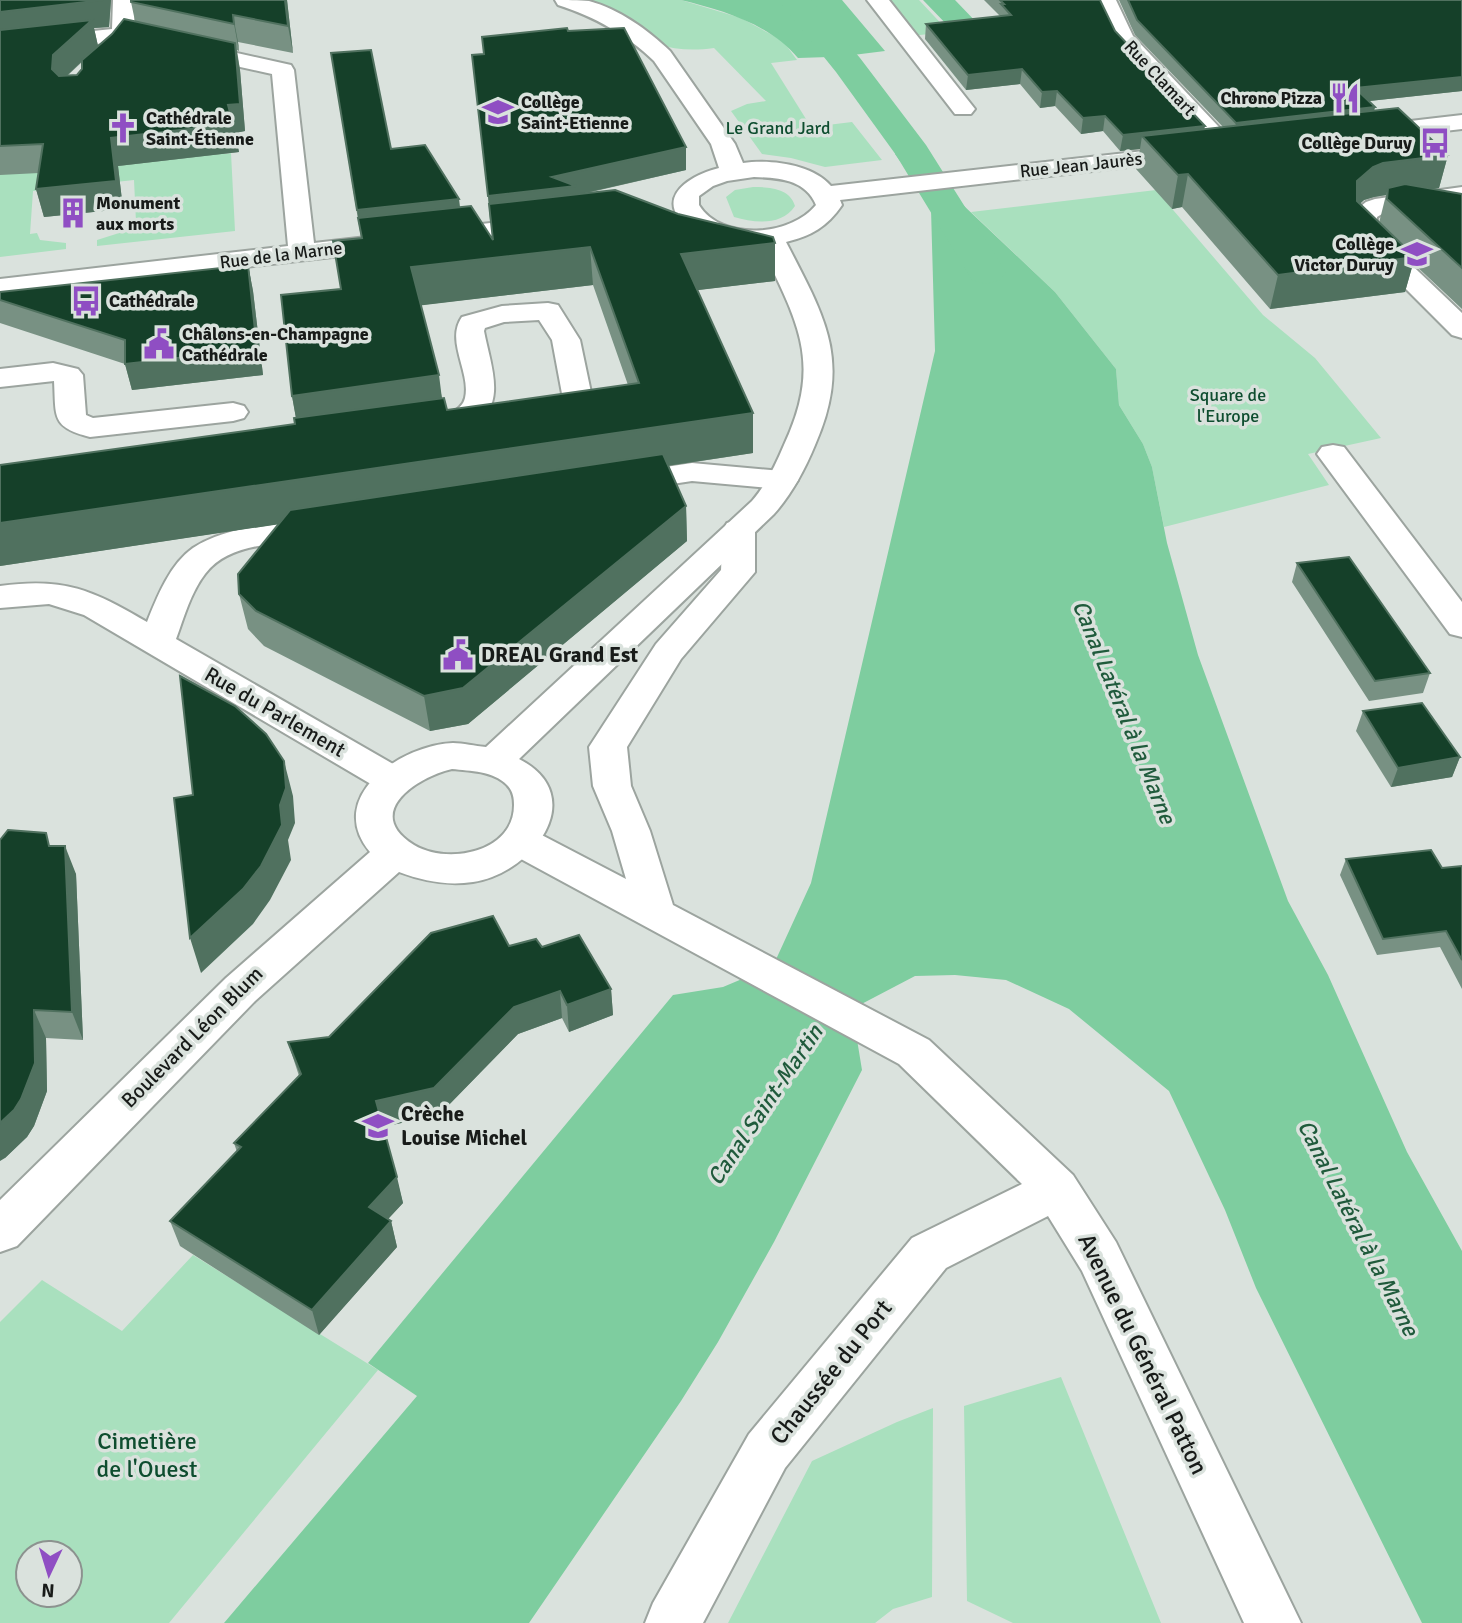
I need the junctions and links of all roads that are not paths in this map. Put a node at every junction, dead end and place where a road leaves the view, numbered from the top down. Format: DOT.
graph roads {
  1 [pos="124,0"];
  2 [pos="566,0"];
  3 [pos="878,0"];
  4 [pos="1105,0"];
  5 [pos="123,34"];
  6 [pos="0,47"];
  7 [pos="100,62"];
  8 [pos="963,109"];
  9 [pos="1462,122"];
  10 [pos="1348,135"];
  11 [pos="1253,146"];
  12 [pos="1226,149"];
  13 [pos="733,171"];
  14 [pos="826,194"];
  15 [pos="1462,195"];
  16 [pos="572,221"];
  17 [pos="770,237"];
  18 [pos="302,253"];
  19 [pos="0,287"];
  20 [pos="1462,329"];
  21 [pos="0,378"];
  22 [pos="233,412"];
  23 [pos="510,417"];
  24 [pos="1332,454"];
  25 [pos="782,480"];
  26 [pos="586,488"];
  27 [pos="348,525"];
  28 [pos="739,530"];
  29 [pos="0,597"];
  30 [pos="1462,626"];
  31 [pos="157,643"];
  32 [pos="495,760"];
  33 [pos="394,781"];
  34 [pos="520,841"];
  35 [pos="394,854"];
  36 [pos="656,914"];
  37 [pos="1056,1189"];
  38 [pos="0,1231"];
  39 [pos="673,1623"];
  40 [pos="1273,1623"];
  1 -- 5 [label="street"];
  2 -- 13 [label="street"];
  3 -- 8 [label="street"];
  4 -- 12 [label="street, Rue Clamart"];
  5 -- 6 [label="street"];
  5 -- 7 [label="street"];
  5 -- 18 [label="street"];
  9 -- 10 [label="street"];
  11 -- 12 [label="street, Rue Jean Jaurès"];
  12 -- 14 [label="street, Rue Jean Jaurès"];
  13 -- 14 [label="street"];
  13 -- 17 [label="street"];
  14 -- 17 [label="street"];
  15 -- 20 [label="street"];
  16 -- 18 [label="street, Rue de la Marne"];
  17 -- 25 [label="street"];
  18 -- 19 [label="street, Rue de la Marne"];
  21 -- 22 [label="street"];
  23 -- 23 [label="street"];
  24 -- 30 [label="street"];
  25 -- 26 [label="street"];
  25 -- 28 [label="street"];
  27 -- 31 [label="street"];
  28 -- 32 [label="street"];
  28 -- 36 [label="street"];
  29 -- 31 [label="street, Rue du Parlement"];
  31 -- 33 [label="street, Rue du Parlement"];
  32 -- 33 [label="street"];
  32 -- 34 [label="street"];
  33 -- 35 [label="street"];
  34 -- 35 [label="street"];
  34 -- 36 [label="street, Avenue du Général Patton"];
  35 -- 38 [label="street, Boulevard Léon Blum"];
  36 -- 37 [label="street, Avenue du Général Patton"];
  37 -- 39 [label="street, Chaussée du Port"];
  37 -- 40 [label="street, Avenue du Général Patton"];
}
